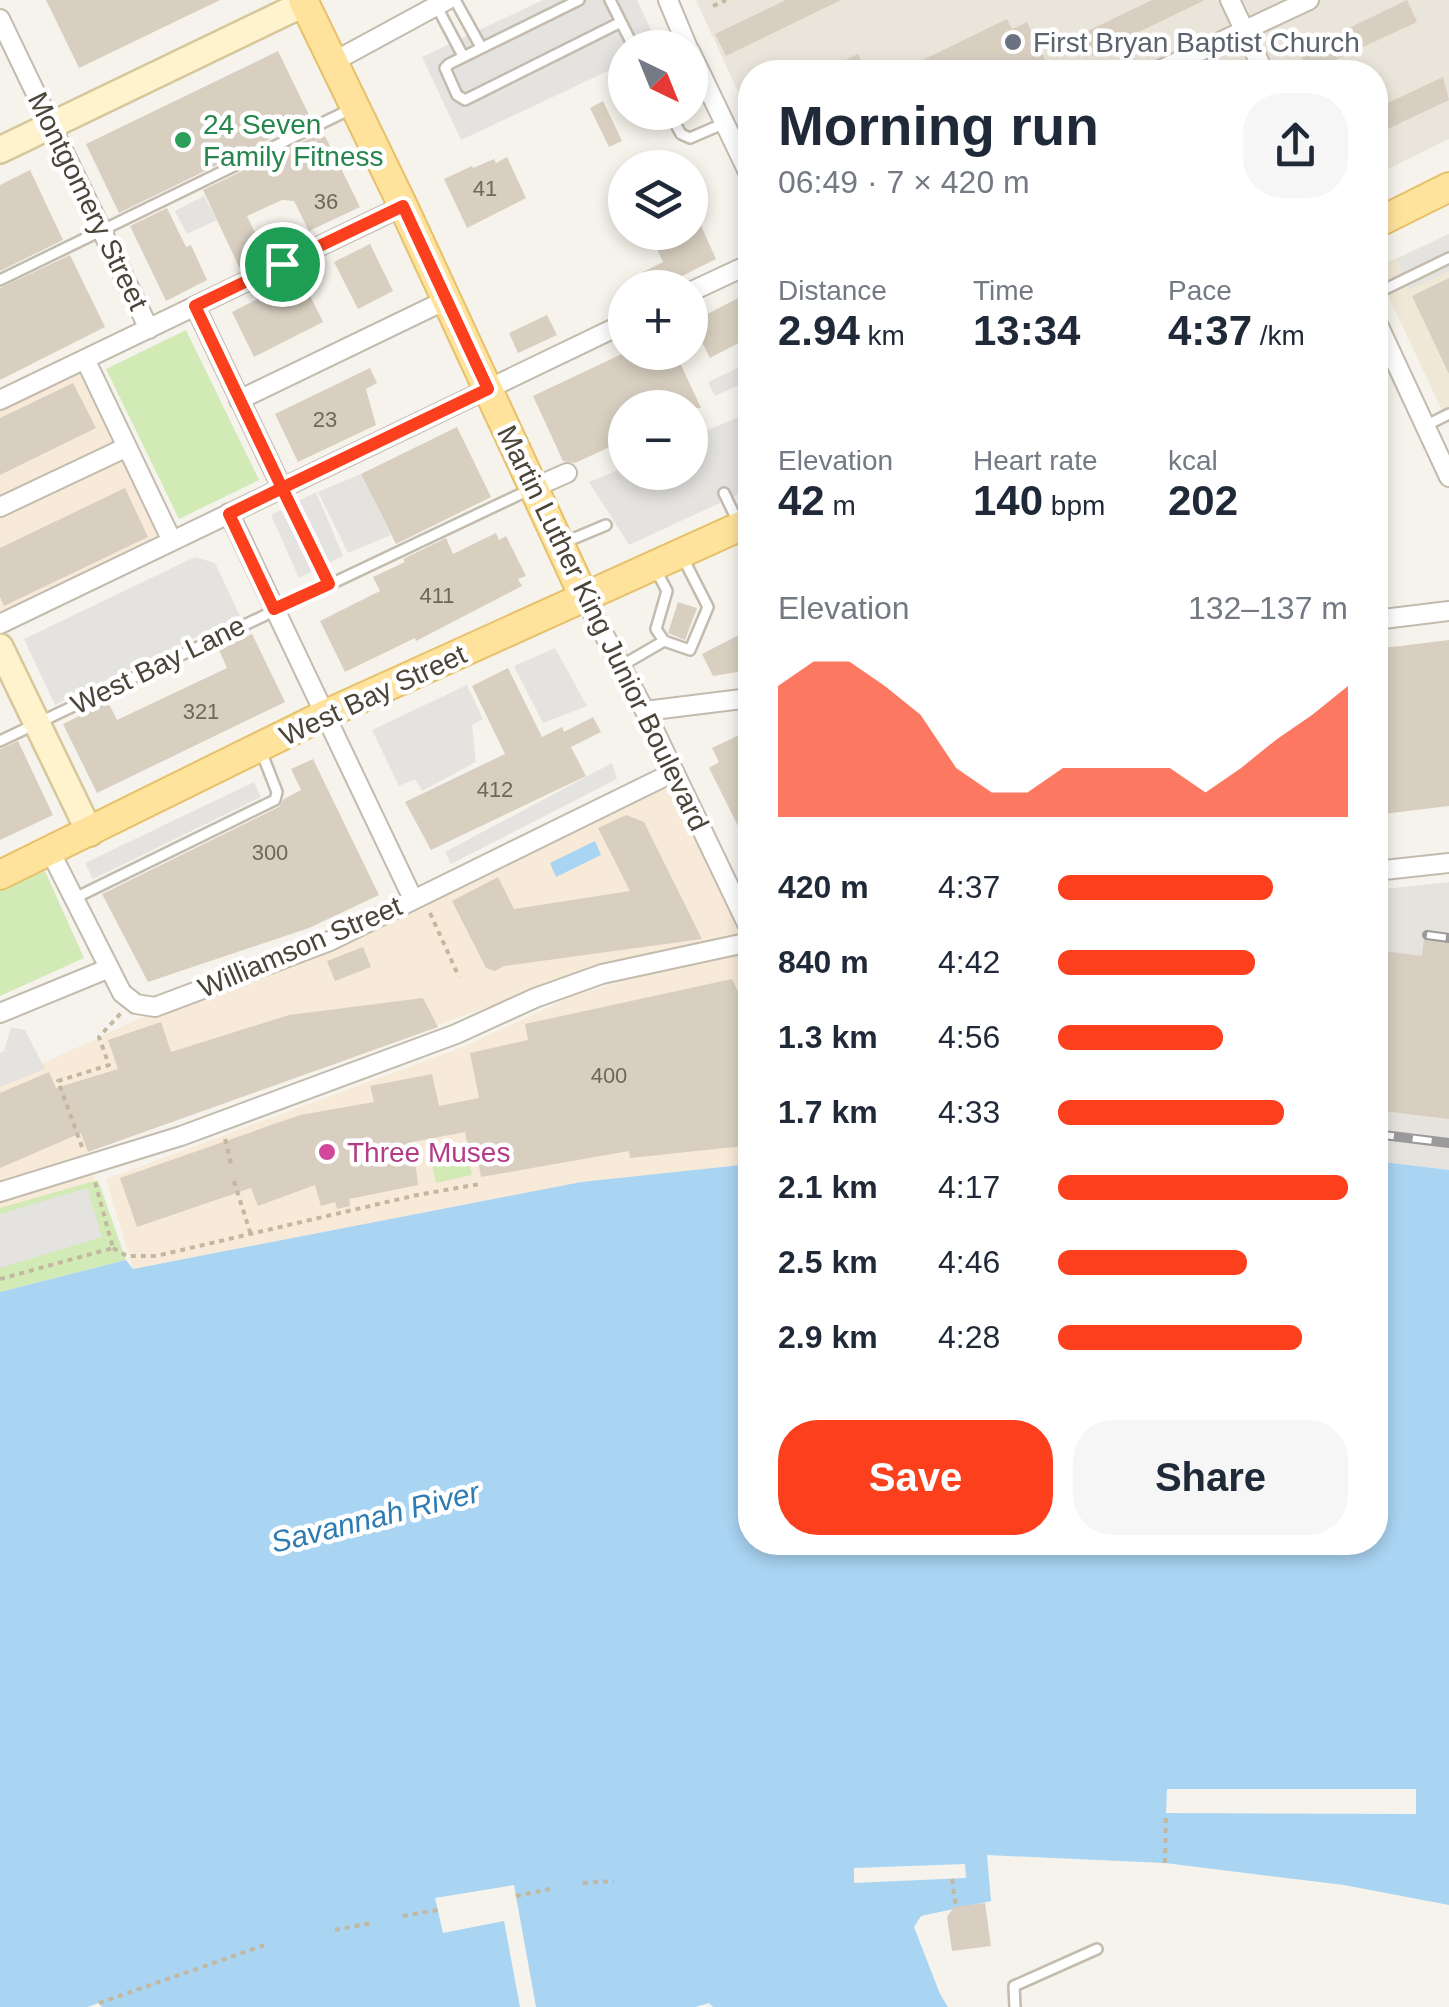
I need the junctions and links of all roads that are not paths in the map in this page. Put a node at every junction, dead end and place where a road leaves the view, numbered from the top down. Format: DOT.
graph roads {
  1 [pos="579,0"];
  2 [pos="610,0"];
  3 [pos="668,0"];
  4 [pos="1230,0"];
  5 [pos="1309,0"];
  6 [pos="304,1"];
  7 [pos="446,2"];
  8 [pos="0,19"];
  9 [pos="621,22"];
  10 [pos="625,30"];
  11 [pos="681,30"];
  12 [pos="1244,31"];
  13 [pos="480,47"];
  14 [pos="462,56"];
  15 [pos="1182,60"];
  16 [pos="1258,60"];
  17 [pos="333,62"];
  18 [pos="708,88"];
  19 [pos="355,107"];
  20 [pos="725,123"];
  21 [pos="51,125"];
  22 [pos="679,130"];
  23 [pos="0,150"];
  24 [pos="738,151"];
  25 [pos="1449,187"];
  26 [pos="403,206"];
  27 [pos="1388,218"];
  28 [pos="101,229"];
  29 [pos="1449,258"];
  30 [pos="738,270"];
  31 [pos="0,280"];
  32 [pos="708,284"];
  33 [pos="1388,288"];
  34 [pos="446,300"];
  35 [pos="195,306"];
  36 [pos="149,328"];
  37 [pos="608,332"];
  38 [pos="1388,346"];
  39 [pos="86,359"];
  40 [pos="488,389"];
  41 [pos="0,400"];
  42 [pos="240,400"];
  43 [pos="1449,414"];
  44 [pos="1425,426"];
  45 [pos="127,447"];
  46 [pos="567,473"];
  47 [pos="1449,477"];
  48 [pos="282,488"];
  49 [pos="533,488"];
  50 [pos="724,493"];
  51 [pos="0,507"];
  52 [pos="229,514"];
  53 [pos="738,514"];
  54 [pos="606,524"];
  55 [pos="738,527"];
  56 [pos="172,541"];
  57 [pos="560,544"];
  58 [pos="681,554"];
  59 [pos="654,566"];
  60 [pos="329,584"];
  61 [pos="584,599"];
  62 [pos="274,609"];
  63 [pos="1449,611"];
  64 [pos="1388,618"];
  65 [pos="0,624"];
  66 [pos="664,641"];
  67 [pos="0,647"];
  68 [pos="620,666"];
  69 [pos="738,699"];
  70 [pos="645,711"];
  71 [pos="324,715"];
  72 [pos="37,724"];
  73 [pos="2,736"];
  74 [pos="260,749"];
  75 [pos="674,772"];
  76 [pos="90,833"];
  77 [pos="50,852"];
  78 [pos="1449,863"];
  79 [pos="1388,870"];
  80 [pos="0,876"];
  81 [pos="73,898"];
  82 [pos="419,901"];
  83 [pos="738,905"];
  84 [pos="738,945"];
  85 [pos="108,969"];
  86 [pos="0,1014"];
  87 [pos="0,1192"];
  88 [pos="1097,1949"];
  89 [pos="1016,2007"];
  1 -- 13 [label="lane"];
  2 -- 9 [label="lane"];
  3 -- 11 [label="street"];
  4 -- 12 [label="street"];
  5 -- 12 [label="street"];
  6 -- 17 [label="main road, Martin Luther King Junior Boulevard"];
  6 -- 21 [label="street"];
  7 -- 13 [label="lane"];
  7 -- 14 [label="lane"];
  7 -- 17 [label="street"];
  8 -- 21 [label="street, Montgomery Street"];
  9 -- 10 [label="lane"];
  9 -- 14 [label="lane"];
  12 -- 15 [label="street"];
  12 -- 16 [label="street"];
  13 -- 14 [label="lane"];
  17 -- 19 [label="main road, Martin Luther King Junior Boulevard"];
  18 -- 20 [label="street"];
  19 -- 26 [label="main road, Martin Luther King Junior Boulevard"];
  19 -- 28 [label="lane"];
  20 -- 22 [label="lane"];
  20 -- 24 [label="street"];
  21 -- 23 [label="street"];
  21 -- 28 [label="street, Montgomery Street"];
  25 -- 27 [label="main road"];
  26 -- 34 [label="main road, Martin Luther King Junior Boulevard"];
  26 -- 35 [label="street"];
  28 -- 31 [label="lane"];
  28 -- 36 [label="street, Montgomery Street"];
  29 -- 33 [label="lane"];
  30 -- 32 [label="street"];
  34 -- 40 [label="main road, Martin Luther King Junior Boulevard"];
  34 -- 42 [label="street"];
  35 -- 36 [label="street"];
  35 -- 42 [label="street, Montgomery Street"];
  36 -- 39 [label="street"];
  37 -- 40 [label="street"];
  38 -- 44 [label="street"];
  39 -- 41 [label="street"];
  39 -- 45 [label="street"];
  40 -- 48 [label="street"];
  40 -- 49 [label="main road, Martin Luther King Junior Boulevard"];
  42 -- 48 [label="street, Montgomery Street"];
  43 -- 44 [label="lane"];
  44 -- 47 [label="street"];
  45 -- 51 [label="street"];
  45 -- 56 [label="street"];
  46 -- 49 [label="street"];
  48 -- 52 [label="street"];
  48 -- 60 [label="lane"];
  49 -- 57 [label="main road, Martin Luther King Junior Boulevard"];
  49 -- 60 [label="lane, West Bay Lane"];
  50 -- 53 [label="lane"];
  52 -- 56 [label="street"];
  52 -- 62 [label="street"];
  54 -- 57 [label="lane"];
  55 -- 58 [label="main road, West Bay Street"];
  56 -- 65 [label="street"];
  57 -- 61 [label="main road, Martin Luther King Junior Boulevard"];
  58 -- 59 [label="main road, West Bay Street"];
  58 -- 66 [label="lane"];
  59 -- 61 [label="main road, West Bay Street"];
  59 -- 66 [label="lane"];
  60 -- 62 [label="lane, West Bay Lane"];
  61 -- 68 [label="street, Martin Luther King Junior Boulevard"];
  61 -- 71 [label="main road, West Bay Street"];
  62 -- 71 [label="street"];
  62 -- 72 [label="lane, West Bay Lane"];
  63 -- 64 [label="street"];
  66 -- 68 [label="lane"];
  67 -- 72 [label="street"];
  68 -- 70 [label="street, Martin Luther King Junior Boulevard"];
  69 -- 70 [label="street"];
  70 -- 75 [label="street, Martin Luther King Junior Boulevard"];
  71 -- 74 [label="main road, West Bay Street"];
  71 -- 82 [label="street"];
  72 -- 73 [label="lane, West Bay Lane"];
  72 -- 76 [label="street"];
  74 -- 76 [label="main road, West Bay Street"];
  74 -- 81 [label="lane"];
  75 -- 82 [label="street, Williamson Street"];
  75 -- 83 [label="street, Martin Luther King Junior Boulevard"];
  76 -- 77 [label="main road, West Bay Street"];
  77 -- 80 [label="main road, West Bay Street"];
  77 -- 81 [label="street"];
  78 -- 79 [label="street"];
  81 -- 85 [label="street"];
  82 -- 85 [label="street, Williamson Street"];
  84 -- 87 [label="street"];
  85 -- 86 [label="street"];
  88 -- 89 [label="lane"];
}
